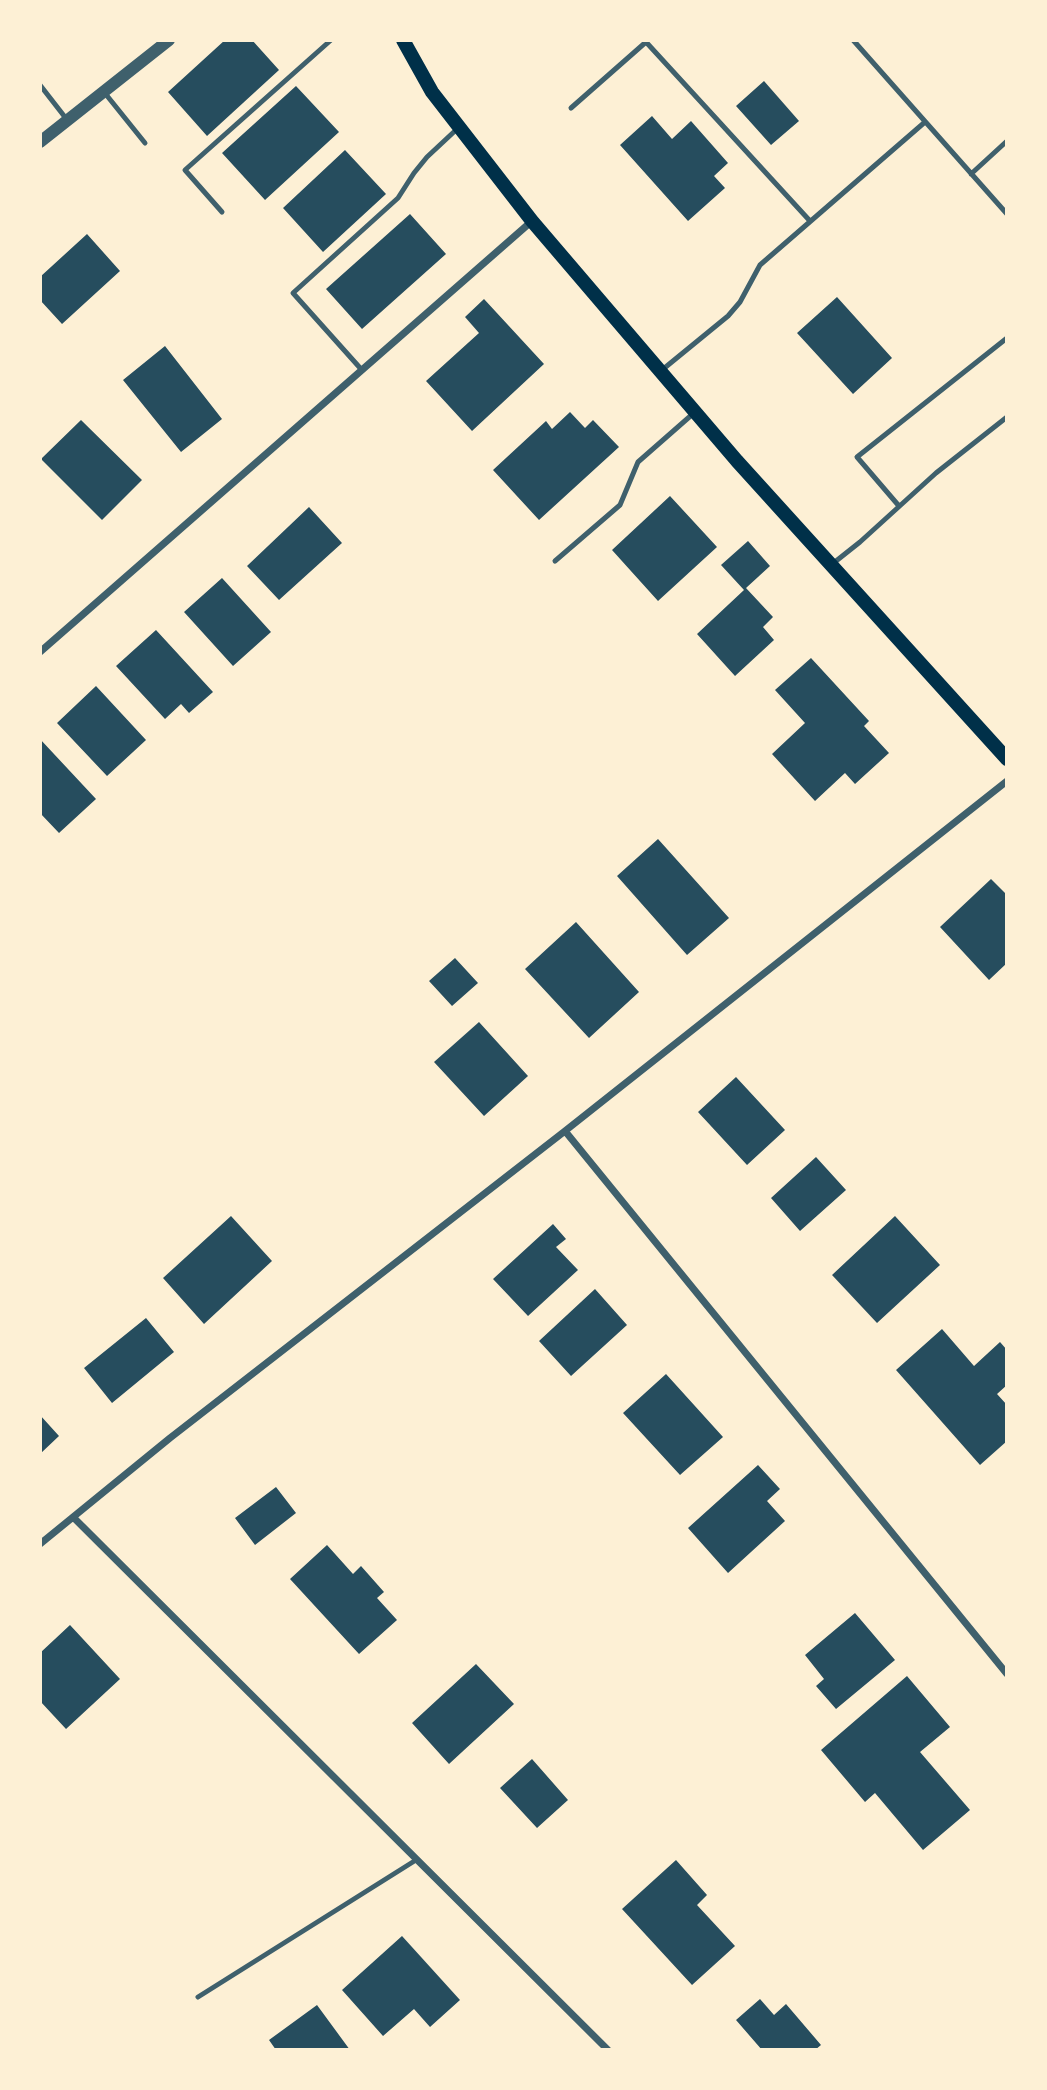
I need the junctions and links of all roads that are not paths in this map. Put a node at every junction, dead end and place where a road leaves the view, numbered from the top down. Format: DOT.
graph roads {
  1 [pos="169,40"];
  2 [pos="331,40"];
  3 [pos="403,40"];
  4 [pos="853,40"];
  5 [pos="152,46"];
  6 [pos="40,85"];
  7 [pos="104,92"];
  8 [pos="571,108"];
  9 [pos="68,121"];
  10 [pos="925,122"];
  11 [pos="460,127"];
  12 [pos="1007,141"];
  13 [pos="40,142"];
  14 [pos="145,143"];
  15 [pos="971,174"];
  16 [pos="222,212"];
  17 [pos="1007,215"];
  18 [pos="810,220"];
  19 [pos="532,221"];
  20 [pos="1007,338"];
  21 [pos="362,369"];
  22 [pos="661,372"];
  23 [pos="695,412"];
  24 [pos="1007,417"];
  25 [pos="899,506"];
  26 [pos="555,561"];
  27 [pos="831,565"];
  28 [pos="40,652"];
  29 [pos="1007,759"];
  30 [pos="1007,781"];
  31 [pos="565,1131"];
  32 [pos="74,1518"];
  33 [pos="40,1544"];
  34 [pos="1007,1674"];
  35 [pos="416,1860"];
  36 [pos="198,1997"];
  37 [pos="608,2050"];
  1 -- 5 [label="street"];
  2 -- 16 [label="lane"];
  3 -- 11 [label="main road"];
  4 -- 10 [label="lane"];
  5 -- 7 [label="street"];
  6 -- 9 [label="lane"];
  7 -- 9 [label="street"];
  7 -- 14 [label="lane"];
  8 -- 18 [label="lane"];
  9 -- 13 [label="street"];
  10 -- 15 [label="lane"];
  10 -- 18 [label="lane"];
  11 -- 19 [label="main road"];
  11 -- 21 [label="lane"];
  12 -- 15 [label="lane"];
  15 -- 17 [label="lane"];
  18 -- 22 [label="lane"];
  19 -- 21 [label="street"];
  19 -- 22 [label="main road"];
  20 -- 25 [label="lane"];
  21 -- 28 [label="street"];
  22 -- 23 [label="main road"];
  23 -- 26 [label="lane"];
  23 -- 27 [label="main road"];
  24 -- 25 [label="lane"];
  25 -- 27 [label="lane"];
  27 -- 29 [label="main road"];
  30 -- 31 [label="street"];
  31 -- 32 [label="street"];
  31 -- 34 [label="street"];
  32 -- 33 [label="street"];
  32 -- 35 [label="street"];
  35 -- 36 [label="lane"];
  35 -- 37 [label="street"];
}
